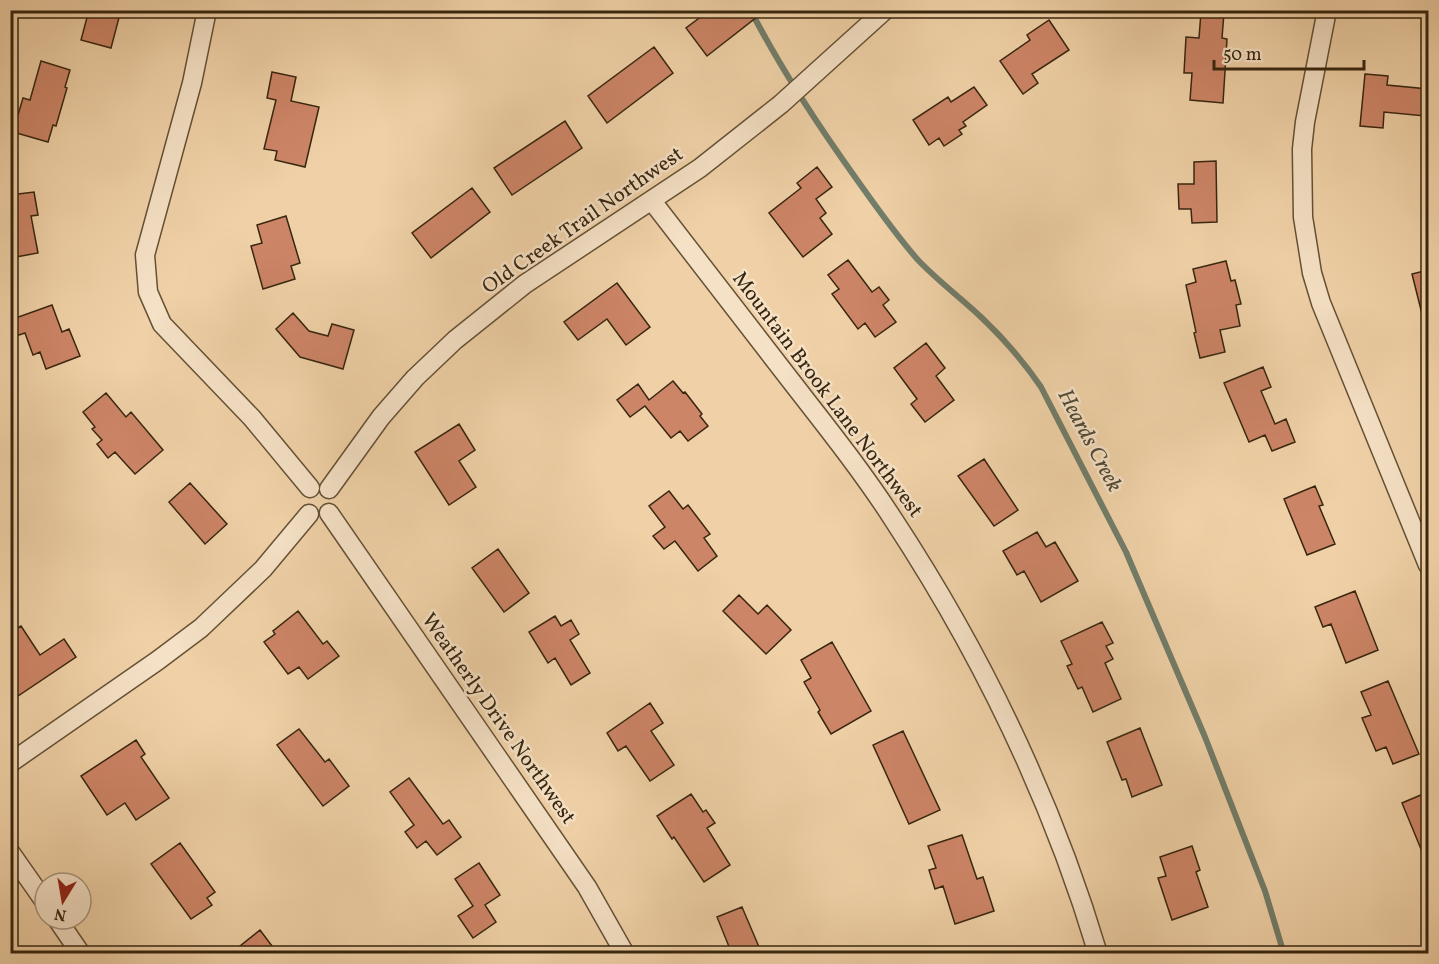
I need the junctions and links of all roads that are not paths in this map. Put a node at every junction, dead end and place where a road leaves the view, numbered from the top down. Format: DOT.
graph roads {
  1 [pos="207,10"];
  2 [pos="885,10"];
  3 [pos="1326,10"];
  4 [pos="652,201"];
  5 [pos="310,488"];
  6 [pos="329,489"];
  7 [pos="329,513"];
  8 [pos="309,514"];
  9 [pos="1428,565"];
  10 [pos="10,764"];
  11 [pos="10,852"];
  12 [pos="33,885"];
  13 [pos="65,931"];
  14 [pos="81,954"];
  15 [pos="625,954"];
  16 [pos="1098,954"];
  1 -- 5 [label="street"];
  2 -- 4 [label="street, Old Creek Trail Northwest"];
  3 -- 9 [label="street"];
  4 -- 6 [label="street, Old Creek Trail Northwest"];
  4 -- 16 [label="street, Mountain Brook Lane Northwest"];
  5 -- 6 [label="street"];
  5 -- 8 [label="street"];
  6 -- 7 [label="street"];
  7 -- 8 [label="street"];
  7 -- 15 [label="street, Weatherly Drive Northwest"];
  8 -- 10 [label="street"];
  11 -- 12 [label="street"];
  13 -- 14 [label="street"];
}
